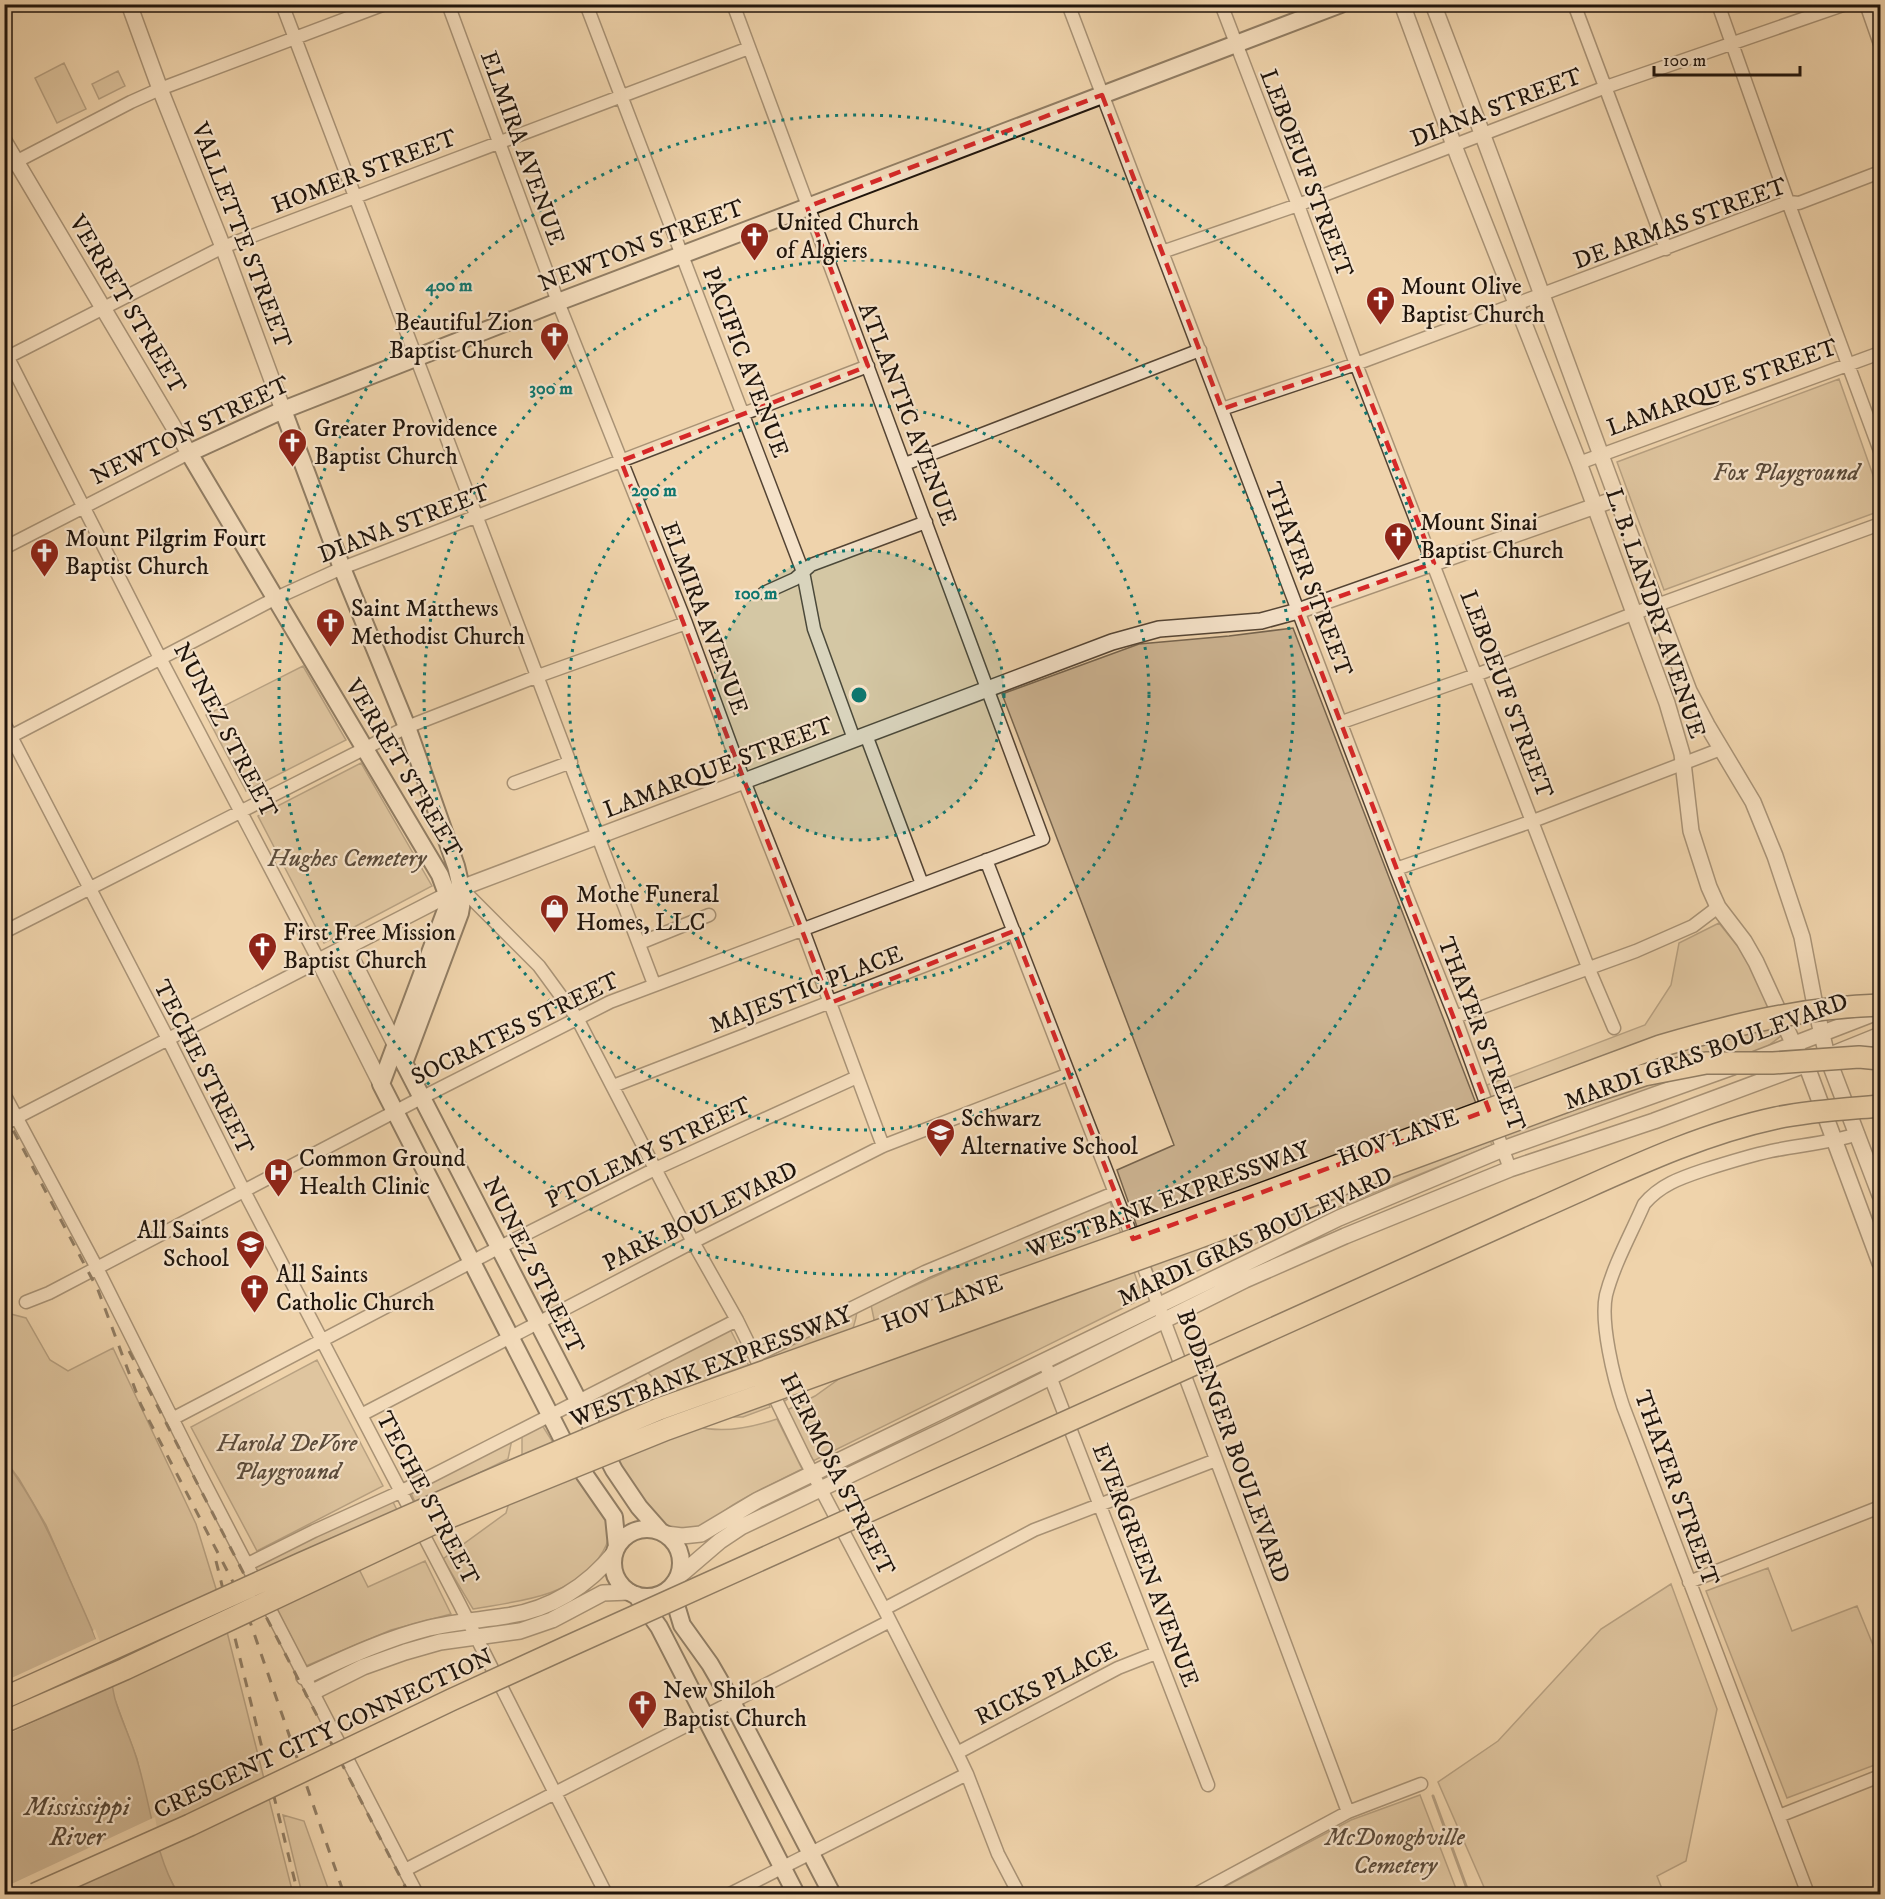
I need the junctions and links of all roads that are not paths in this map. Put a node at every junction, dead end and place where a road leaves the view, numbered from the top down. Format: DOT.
graph roads {
  1 [pos="129,4"];
  2 [pos="282,4"];
  3 [pos="384,4"];
  4 [pos="448,4"];
  5 [pos="586,4"];
  6 [pos="733,4"];
  7 [pos="1068,4"];
  8 [pos="1221,4"];
  9 [pos="1341,4"];
  10 [pos="1402,4"];
  11 [pos="1433,4"];
  12 [pos="1574,4"];
  13 [pos="1718,4"];
  14 [pos="1846,4"];
  15 [pos="1866,4"];
  16 [pos="295,38"];
  17 [pos="1236,44"];
  18 [pos="1732,44"];
  19 [pos="1881,44"];
  20 [pos="749,48"];
  21 [pos="1606,87"];
  22 [pos="160,89"];
  23 [pos="1102,95"];
  24 [pos="622,97"];
  25 [pos="1483,134"];
  26 [pos="4,141"];
  27 [pos="499,142"];
  28 [pos="1454,145"];
  29 [pos="10,165"];
  30 [pos="1881,172"];
  31 [pos="356,197"];
  32 [pos="1788,202"];
  33 [pos="1298,205"];
  34 [pos="807,207"];
  35 [pos="223,247"];
  36 [pos="1666,249"];
  37 [pos="1162,252"];
  38 [pos="683,254"];
  39 [pos="1541,296"];
  40 [pos="558,302"];
  41 [pos="1516,305"];
  42 [pos="104,309"];
  43 [pos="1200,350"];
  44 [pos="1881,353"];
  45 [pos="6,355"];
  46 [pos="417,357"];
  47 [pos="1356,364"];
  48 [pos="1848,365"];
  49 [pos="868,366"];
  50 [pos="1222,409"];
  51 [pos="283,410"];
  52 [pos="744,415"];
  53 [pos="1881,451"];
  54 [pos="189,453"];
  55 [pos="1601,456"];
  56 [pos="621,461"];
  57 [pos="1579,463"];
  58 [pos="904,464"];
  59 [pos="1618,498"];
  60 [pos="1595,506"];
  61 [pos="85,507"];
  62 [pos="477,516"];
  63 [pos="927,522"];
  64 [pos="1881,524"];
  65 [pos="4,548"];
  66 [pos="1434,562"];
  67 [pos="342,568"];
  68 [pos="803,572"];
  69 [pos="764,593"];
  70 [pos="276,598"];
  71 [pos="1658,605"];
  72 [pos="1298,611"];
  73 [pos="1635,613"];
  74 [pos="686,623"];
  75 [pos="161,660"];
  76 [pos="1476,675"];
  77 [pos="538,676"];
  78 [pos="987,688"];
  79 [pos="4,723"];
  80 [pos="1342,723"];
  81 [pos="407,727"];
  82 [pos="860,737"];
  83 [pos="8,738"];
  84 [pos="363,748"];
  85 [pos="1721,750"];
  86 [pos="571,762"];
  87 [pos="1683,764"];
  88 [pos="744,782"];
  89 [pos="514,783"];
  90 [pos="241,811"];
  91 [pos="1533,821"];
  92 [pos="599,837"];
  93 [pos="1043,839"];
  94 [pos="986,860"];
  95 [pos="1396,869"];
  96 [pos="922,884"];
  97 [pos="89,888"];
  98 [pos="454,891"];
  99 [pos="1719,907"];
  100 [pos="709,915"];
  101 [pos="803,930"];
  102 [pos="1014,931"];
  103 [pos="4,932"];
  104 [pos="640,943"];
  105 [pos="346,947"];
  106 [pos="319,961"];
  107 [pos="1588,967"];
  108 [pos="654,984"];
  109 [pos="830,1003"];
  110 [pos="1881,1005"];
  111 [pos="1881,1011"];
  112 [pos="1455,1017"];
  113 [pos="577,1018"];
  114 [pos="1614,1028"];
  115 [pos="1821,1034"];
  116 [pos="1881,1035"];
  117 [pos="168,1039"];
  118 [pos="1794,1045"];
  119 [pos="396,1046"];
  120 [pos="1827,1056"];
  121 [pos="1881,1059"];
  122 [pos="404,1063"];
  123 [pos="1806,1064"];
  124 [pos="1069,1074"];
  125 [pos="856,1077"];
  126 [pos="381,1084"];
  127 [pos="613,1086"];
  128 [pos="4,1094"];
  129 [pos="421,1098"];
  130 [pos="1881,1106"];
  131 [pos="395,1112"];
  132 [pos="17,1118"];
  133 [pos="4,1124"];
  134 [pos="1858,1134"];
  135 [pos="1836,1141"];
  136 [pos="883,1146"];
  137 [pos="1503,1149"];
  138 [pos="655,1169"];
  139 [pos="1509,1169"];
  140 [pos="244,1191"];
  141 [pos="1114,1192"];
  142 [pos="1881,1195"];
  143 [pos="693,1242"];
  144 [pos="498,1248"];
  145 [pos="471,1262"];
  146 [pos="1881,1263"];
  147 [pos="97,1268"];
  148 [pos="26,1302"];
  149 [pos="1158,1304"];
  150 [pos="737,1320"];
  151 [pos="1164,1320"];
  152 [pos="538,1323"];
  153 [pos="510,1338"];
  154 [pos="322,1341"];
  155 [pos="755,1356"];
  156 [pos="1044,1361"];
  157 [pos="1051,1376"];
  158 [pos="578,1401"];
  159 [pos="361,1415"];
  160 [pos="550,1416"];
  161 [pos="172,1419"];
  162 [pos="1216,1460"];
  163 [pos="814,1475"];
  164 [pos="821,1490"];
  165 [pos="400,1492"];
  166 [pos="1100,1504"];
  167 [pos="1881,1507"];
  168 [pos="663,1533"];
  169 [pos="616,1549"];
  170 [pos="246,1565"];
  171 [pos="677,1580"];
  172 [pos="1689,1582"];
  173 [pos="633,1594"];
  174 [pos="887,1615"];
  175 [pos="467,1621"];
  176 [pos="475,1638"];
  177 [pos="1156,1653"];
  178 [pos="304,1677"];
  179 [pos="313,1692"];
  180 [pos="4,1698"];
  181 [pos="732,1702"];
  182 [pos="706,1716"];
  183 [pos="4,1722"];
  184 [pos="957,1754"];
  185 [pos="967,1774"];
  186 [pos="1881,1776"];
  187 [pos="1208,1785"];
  188 [pos="1421,1785"];
  189 [pos="553,1793"];
  190 [pos="1348,1812"];
  191 [pos="1779,1816"];
  192 [pos="810,1853"];
  193 [pos="782,1868"];
  194 [pos="405,1870"];
  195 [pos="34,1894"];
  196 [pos="417,1894"];
  197 [pos="606,1894"];
  198 [pos="730,1894"];
  199 [pos="796,1894"];
  200 [pos="832,1894"];
  201 [pos="1019,1894"];
  202 [pos="1196,1894"];
  203 [pos="1808,1894"];
  1 -- 22 [label="street, VALLETTE STREET"];
  2 -- 16 [label="street"];
  3 -- 16 [label="street"];
  4 -- 27 [label="street, ELMIRA AVENUE"];
  5 -- 24 [label="street, PACIFIC AVENUE"];
  6 -- 20 [label="street, ATLANTIC AVENUE"];
  7 -- 23 [label="street, THAYER STREET"];
  8 -- 17 [label="street, LEBOEUF STREET"];
  9 -- 17 [label="main road, NEWTON STREET"];
  10 -- 28 [label="street, L. B. LANDRY AVENUE"];
  11 -- 25 [label="street, L. B. LANDRY AVENUE"];
  12 -- 21 [label="street"];
  13 -- 18 [label="street"];
  14 -- 18 [label="street, DIANA STREET"];
  15 -- 19 [label="street"];
  16 -- 22 [label="street"];
  16 -- 31 [label="street"];
  17 -- 23 [label="main road, NEWTON STREET"];
  17 -- 33 [label="street, LEBOEUF STREET"];
  18 -- 21 [label="street, DIANA STREET"];
  18 -- 32 [label="street"];
  20 -- 24 [label="street, HOMER STREET"];
  20 -- 34 [label="street, ATLANTIC AVENUE"];
  21 -- 25 [label="street, DIANA STREET"];
  21 -- 36 [label="street"];
  22 -- 29 [label="street"];
  22 -- 35 [label="street, VALLETTE STREET"];
  23 -- 34 [label="main road, NEWTON STREET"];
  23 -- 37 [label="street, THAYER STREET"];
  24 -- 27 [label="street, HOMER STREET"];
  24 -- 38 [label="street, PACIFIC AVENUE"];
  25 -- 28 [label="street, DIANA STREET"];
  25 -- 39 [label="street, L. B. LANDRY AVENUE"];
  26 -- 29 [label="street, VERRET STREET"];
  27 -- 31 [label="street, HOMER STREET"];
  27 -- 40 [label="street, ELMIRA AVENUE"];
  28 -- 33 [label="street, DIANA STREET"];
  28 -- 41 [label="street, L. B. LANDRY AVENUE"];
  29 -- 42 [label="street, VERRET STREET"];
  30 -- 32 [label="street, DE ARMAS STREET"];
  31 -- 35 [label="street, HOMER STREET"];
  31 -- 46 [label="street"];
  32 -- 36 [label="street, DE ARMAS STREET"];
  32 -- 48 [label="street"];
  33 -- 37 [label="street, DIANA STREET"];
  33 -- 47 [label="street, LEBOEUF STREET"];
  34 -- 38 [label="main road, NEWTON STREET"];
  34 -- 49 [label="street, ATLANTIC AVENUE"];
  35 -- 42 [label="street, HOMER STREET"];
  35 -- 51 [label="street, VALLETTE STREET"];
  36 -- 39 [label="street, DE ARMAS STREET"];
  37 -- 43 [label="street, THAYER STREET"];
  38 -- 40 [label="main road, NEWTON STREET"];
  38 -- 52 [label="street, PACIFIC AVENUE"];
  39 -- 41 [label="street, DE ARMAS STREET"];
  39 -- 55 [label="street, L. B. LANDRY AVENUE"];
  40 -- 46 [label="main road, NEWTON STREET"];
  40 -- 56 [label="street, ELMIRA AVENUE"];
  41 -- 47 [label="street, DE ARMAS STREET"];
  41 -- 57 [label="street, L. B. LANDRY AVENUE"];
  42 -- 45 [label="street, HOMER STREET"];
  42 -- 54 [label="street, VERRET STREET"];
  43 -- 50 [label="street, THAYER STREET"];
  43 -- 58 [label="street"];
  44 -- 48 [label="street, LAMARQUE STREET"];
  45 -- 61 [label="street, NUNEZ STREET"];
  46 -- 51 [label="main road, NEWTON STREET"];
  46 -- 62 [label="street"];
  47 -- 50 [label="street, DE ARMAS STREET"];
  47 -- 66 [label="street, LEBOEUF STREET"];
  48 -- 53 [label="street"];
  48 -- 55 [label="street, LAMARQUE STREET"];
  49 -- 52 [label="street, DIANA STREET"];
  49 -- 58 [label="street, ATLANTIC AVENUE"];
  50 -- 72 [label="street, THAYER STREET"];
  51 -- 54 [label="main road, NEWTON STREET"];
  51 -- 67 [label="main road, VALLETTE STREET"];
  52 -- 56 [label="street, DIANA STREET"];
  52 -- 68 [label="street, PACIFIC AVENUE"];
  54 -- 61 [label="street, NEWTON STREET"];
  54 -- 70 [label="main road, VERRET STREET"];
  55 -- 57 [label="street, LAMARQUE STREET"];
  55 -- 59 [label="street, L. B. LANDRY AVENUE"];
  56 -- 62 [label="street, DIANA STREET"];
  56 -- 74 [label="street, ELMIRA AVENUE"];
  57 -- 60 [label="street, L. B. LANDRY AVENUE"];
  58 -- 63 [label="street, ATLANTIC AVENUE"];
  59 -- 60 [label="street, LAMARQUE STREET"];
  59 -- 71 [label="street, L. B. LANDRY AVENUE"];
  60 -- 66 [label="street, LAMARQUE STREET"];
  60 -- 73 [label="street, L. B. LANDRY AVENUE"];
  61 -- 65 [label="street, NEWTON STREET"];
  61 -- 75 [label="street, NUNEZ STREET"];
  62 -- 67 [label="street, DIANA STREET"];
  62 -- 77 [label="street"];
  63 -- 68 [label="street"];
  63 -- 78 [label="street, ATLANTIC AVENUE"];
  64 -- 71 [label="street"];
  66 -- 72 [label="street, LAMARQUE STREET"];
  66 -- 76 [label="street, LEBOEUF STREET"];
  67 -- 70 [label="street, DIANA STREET"];
  67 -- 81 [label="main road, VALLETTE STREET"];
  68 -- 69 [label="street"];
  68 -- 82 [label="street, PACIFIC AVENUE"];
  70 -- 75 [label="street, DIANA STREET"];
  70 -- 84 [label="main road, VERRET STREET"];
  71 -- 73 [label="street"];
  71 -- 85 [label="street, L. B. LANDRY AVENUE"];
  72 -- 78 [label="street, LAMARQUE STREET"];
  72 -- 80 [label="street, THAYER STREET"];
  73 -- 76 [label="street"];
  73 -- 87 [label="street, L. B. LANDRY AVENUE"];
  74 -- 77 [label="street"];
  74 -- 88 [label="street, ELMIRA AVENUE"];
  75 -- 83 [label="street, DIANA STREET"];
  75 -- 90 [label="street, NUNEZ STREET"];
  76 -- 80 [label="street"];
  76 -- 91 [label="street, LEBOEUF STREET"];
  77 -- 81 [label="street"];
  77 -- 86 [label="street"];
  78 -- 82 [label="street, LAMARQUE STREET"];
  78 -- 93 [label="street, ATLANTIC AVENUE"];
  79 -- 83 [label="street, TECHE STREET"];
  80 -- 95 [label="street, THAYER STREET"];
  81 -- 84 [label="street"];
  81 -- 98 [label="main road, VALLETTE STREET"];
  82 -- 88 [label="street, LAMARQUE STREET"];
  82 -- 96 [label="street, PACIFIC AVENUE"];
  83 -- 97 [label="street, TECHE STREET"];
  84 -- 90 [label="street"];
  84 -- 98 [label="main road, VERRET STREET"];
  85 -- 87 [label="street"];
  85 -- 115 [label="street, L. B. LANDRY AVENUE"];
  86 -- 89 [label="street"];
  86 -- 92 [label="street"];
  87 -- 91 [label="street"];
  87 -- 99 [label="street, L. B. LANDRY AVENUE"];
  88 -- 92 [label="street, LAMARQUE STREET"];
  88 -- 101 [label="street, ELMIRA AVENUE"];
  90 -- 97 [label="street"];
  90 -- 106 [label="street, NUNEZ STREET"];
  91 -- 95 [label="street"];
  91 -- 107 [label="street, LEBOEUF STREET"];
  92 -- 98 [label="street, LAMARQUE STREET"];
  92 -- 104 [label="street"];
  93 -- 94 [label="street, SOCRATES STREET"];
  94 -- 96 [label="street, SOCRATES STREET"];
  94 -- 102 [label="street, BODENGER BOULEVARD"];
  95 -- 112 [label="street, THAYER STREET"];
  96 -- 101 [label="street, SOCRATES STREET"];
  97 -- 103 [label="street"];
  97 -- 117 [label="street, TECHE STREET"];
  98 -- 105 [label="street, LAMARQUE STREET"];
  98 -- 113 [label="street, HERMOSA STREET"];
  98 -- 119 [label="main road"];
  98 -- 122 [label="main road"];
  99 -- 107 [label="street"];
  99 -- 118 [label="street, L. B. LANDRY AVENUE"];
  100 -- 104 [label="street"];
  101 -- 108 [label="street, SOCRATES STREET"];
  101 -- 109 [label="street, ELMIRA AVENUE"];
  102 -- 109 [label="street, MAJESTIC PLACE"];
  102 -- 124 [label="street, BODENGER BOULEVARD"];
  104 -- 108 [label="street"];
  105 -- 106 [label="street, LAMARQUE STREET"];
  105 -- 119 [label="street, NUNEZ STREET"];
  106 -- 117 [label="street, LAMARQUE STREET"];
  106 -- 126 [label="street, NUNEZ STREET"];
  107 -- 112 [label="street"];
  107 -- 114 [label="street, LEBOEUF STREET"];
  108 -- 113 [label="street, SOCRATES STREET"];
  109 -- 125 [label="street, ELMIRA AVENUE"];
  109 -- 127 [label="street, MAJESTIC PLACE"];
  110 -- 180 [label="highway, WESTBANK EXPRESSWAY, bridge"];
  111 -- 115 [label="street, MARDI GRAS BOULEVARD"];
  112 -- 137 [label="street, THAYER STREET"];
  113 -- 127 [label="street, HERMOSA STREET"];
  113 -- 129 [label="street, SOCRATES STREET"];
  115 -- 118 [label="street, MARDI GRAS BOULEVARD"];
  115 -- 120 [label="street, L. B. LANDRY AVENUE"];
  116 -- 120 [label="street, MARDI GRAS BOULEVARD"];
  117 -- 132 [label="street, LAMARQUE STREET"];
  117 -- 140 [label="street, TECHE STREET"];
  118 -- 123 [label="street, L. B. LANDRY AVENUE"];
  118 -- 137 [label="street, MARDI GRAS BOULEVARD"];
  119 -- 122 [label="street, NUNEZ STREET"];
  119 -- 126 [label="main road"];
  120 -- 123 [label="street, MARDI GRAS BOULEVARD"];
  120 -- 134 [label="street, L. B. LANDRY AVENUE"];
  121 -- 183 [label="highway, HOV LANE, bridge"];
  122 -- 129 [label="main road, NUNEZ STREET"];
  123 -- 135 [label="street, L. B. LANDRY AVENUE"];
  123 -- 139 [label="street, MARDI GRAS BOULEVARD"];
  124 -- 136 [label="street, PARK BOULEVARD"];
  124 -- 141 [label="street, BODENGER BOULEVARD"];
  125 -- 136 [label="street, ELMIRA AVENUE"];
  125 -- 138 [label="street, PTOLEMY STREET"];
  126 -- 131 [label="main road, NUNEZ STREET"];
  127 -- 138 [label="street, HERMOSA STREET"];
  128 -- 132 [label="street"];
  129 -- 131 [label="street, SOCRATES STREET"];
  129 -- 144 [label="main road, NUNEZ STREET"];
  130 -- 195 [label="highway, CRESCENT CITY CONNECTION, bridge"];
  131 -- 140 [label="street, SOCRATES STREET"];
  131 -- 145 [label="main road, NUNEZ STREET"];
  132 -- 133 [label="street, LAMARQUE STREET"];
  132 -- 147 [label="street"];
  134 -- 135 [label="street, THAYER STREET"];
  134 -- 142 [label="street, L. B. LANDRY AVENUE"];
  135 -- 146 [label="street, L. B. LANDRY AVENUE"];
  135 -- 172 [label="street, THAYER STREET"];
  136 -- 143 [label="street, PARK BOULEVARD"];
  137 -- 139 [label="street, THAYER STREET"];
  137 -- 149 [label="street, MARDI GRAS BOULEVARD"];
  138 -- 143 [label="street, HERMOSA STREET"];
  138 -- 144 [label="street, PTOLEMY STREET"];
  139 -- 151 [label="street, MARDI GRAS BOULEVARD"];
  140 -- 147 [label="street, SOCRATES STREET"];
  140 -- 154 [label="street, TECHE STREET"];
  141 -- 149 [label="street, BODENGER BOULEVARD"];
  141 -- 155 [label="street"];
  143 -- 150 [label="street, HERMOSA STREET"];
  143 -- 152 [label="street, PARK BOULEVARD"];
  144 -- 145 [label="street, PTOLEMY STREET"];
  144 -- 152 [label="main road, NUNEZ STREET"];
  145 -- 153 [label="main road, NUNEZ STREET"];
  145 -- 154 [label="street, PTOLEMY STREET"];
  147 -- 148 [label="street, SOCRATES STREET"];
  147 -- 161 [label="street"];
  149 -- 151 [label="street, BODENGER BOULEVARD"];
  149 -- 156 [label="street, MARDI GRAS BOULEVARD"];
  150 -- 155 [label="street, HERMOSA STREET"];
  150 -- 158 [label="street"];
  151 -- 157 [label="street, MARDI GRAS BOULEVARD"];
  151 -- 162 [label="street, BODENGER BOULEVARD"];
  152 -- 153 [label="street, PARK BOULEVARD"];
  152 -- 158 [label="main road, NUNEZ STREET"];
  153 -- 159 [label="street, PARK BOULEVARD"];
  153 -- 160 [label="main road, NUNEZ STREET"];
  154 -- 159 [label="street, TECHE STREET"];
  154 -- 161 [label="street, PTOLEMY STREET"];
  155 -- 163 [label="street, HERMOSA STREET"];
  156 -- 157 [label="street, EVERGREEN AVENUE"];
  156 -- 163 [label="street, MARDI GRAS BOULEVARD"];
  157 -- 164 [label="street, MARDI GRAS BOULEVARD"];
  157 -- 166 [label="street, EVERGREEN AVENUE"];
  158 -- 160 [label="street"];
  158 -- 168 [label="main road, NUNEZ STREET"];
  159 -- 165 [label="street, TECHE STREET"];
  160 -- 165 [label="street"];
  160 -- 169 [label="main road, NUNEZ STREET"];
  161 -- 170 [label="street"];
  162 -- 166 [label="street"];
  162 -- 190 [label="street, BODENGER BOULEVARD"];
  163 -- 164 [label="street, HERMOSA STREET"];
  163 -- 168 [label="street, MARDI GRAS BOULEVARD"];
  164 -- 171 [label="street, MARDI GRAS BOULEVARD"];
  164 -- 174 [label="street, HERMOSA STREET"];
  165 -- 170 [label="street"];
  165 -- 175 [label="street, TECHE STREET"];
  166 -- 174 [label="street"];
  166 -- 177 [label="street, EVERGREEN AVENUE"];
  167 -- 172 [label="street"];
  168 -- 169 [label="main road"];
  168 -- 171 [label="main road"];
  169 -- 173 [label="main road"];
  169 -- 175 [label="street"];
  170 -- 178 [label="street"];
  171 -- 173 [label="main road"];
  171 -- 181 [label="main road"];
  172 -- 191 [label="street, THAYER STREET"];
  173 -- 176 [label="street"];
  173 -- 182 [label="main road"];
  174 -- 181 [label="street"];
  174 -- 184 [label="street, HERMOSA STREET"];
  175 -- 176 [label="street, TECHE STREET"];
  175 -- 178 [label="street"];
  176 -- 179 [label="street"];
  176 -- 189 [label="street, TECHE STREET"];
  177 -- 184 [label="street, RICKS PLACE"];
  177 -- 187 [label="street, EVERGREEN AVENUE"];
  178 -- 179 [label="street"];
  179 -- 194 [label="street"];
  181 -- 182 [label="street"];
  181 -- 192 [label="main road"];
  182 -- 189 [label="street"];
  182 -- 193 [label="main road"];
  184 -- 185 [label="street, HERMOSA STREET"];
  185 -- 192 [label="street"];
  185 -- 201 [label="street, HERMOSA STREET"];
  186 -- 191 [label="street"];
  188 -- 190 [label="street"];
  189 -- 194 [label="street"];
  189 -- 197 [label="street, TECHE STREET"];
  190 -- 202 [label="street"];
  191 -- 203 [label="street, THAYER STREET"];
  192 -- 193 [label="street"];
  192 -- 200 [label="main road"];
  193 -- 198 [label="street"];
  193 -- 199 [label="main road"];
  194 -- 196 [label="street"];
}
